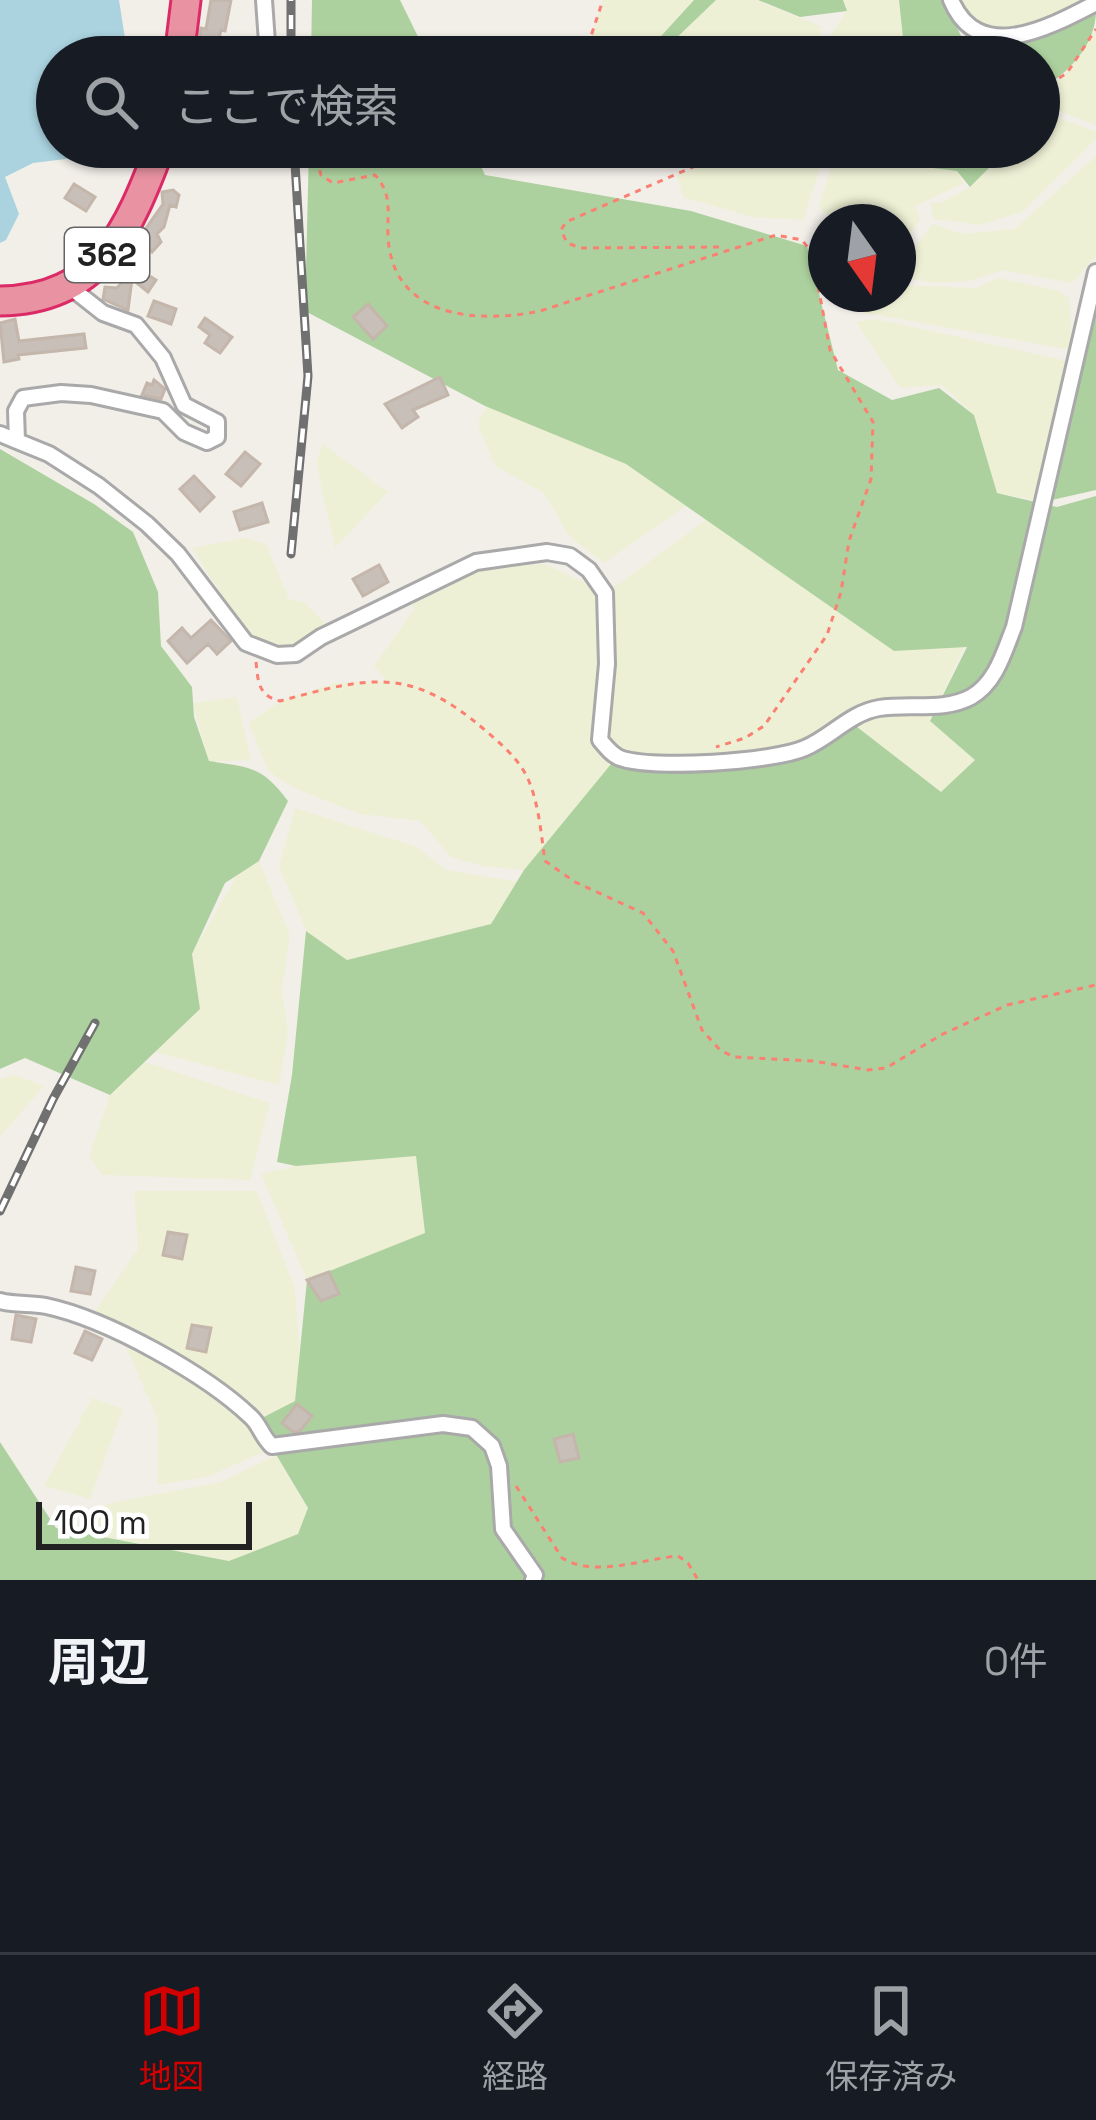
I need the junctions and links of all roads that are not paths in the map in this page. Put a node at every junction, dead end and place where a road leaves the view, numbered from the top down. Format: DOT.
graph roads {
  1 [pos="186,0"];
  2 [pos="264,0"];
  3 [pos="951,0"];
  4 [pos="1096,3"];
  5 [pos="182,36"];
  6 [pos="267,36"];
  7 [pos="152,168"];
  8 [pos="1096,272"];
  9 [pos="70,287"];
  10 [pos="0,301"];
  11 [pos="0,434"];
  12 [pos="17,441"];
  13 [pos="0,1301"];
  14 [pos="533,1580"];
  1 -- 5 [label="highway"];
  2 -- 6 [label="street"];
  3 -- 4 [label="street"];
  7 -- 9 [label="highway, 362"];
  8 -- 12 [label="street"];
  9 -- 10 [label="highway, 362"];
  9 -- 12 [label="street"];
  11 -- 12 [label="street"];
  13 -- 14 [label="street"];
}
